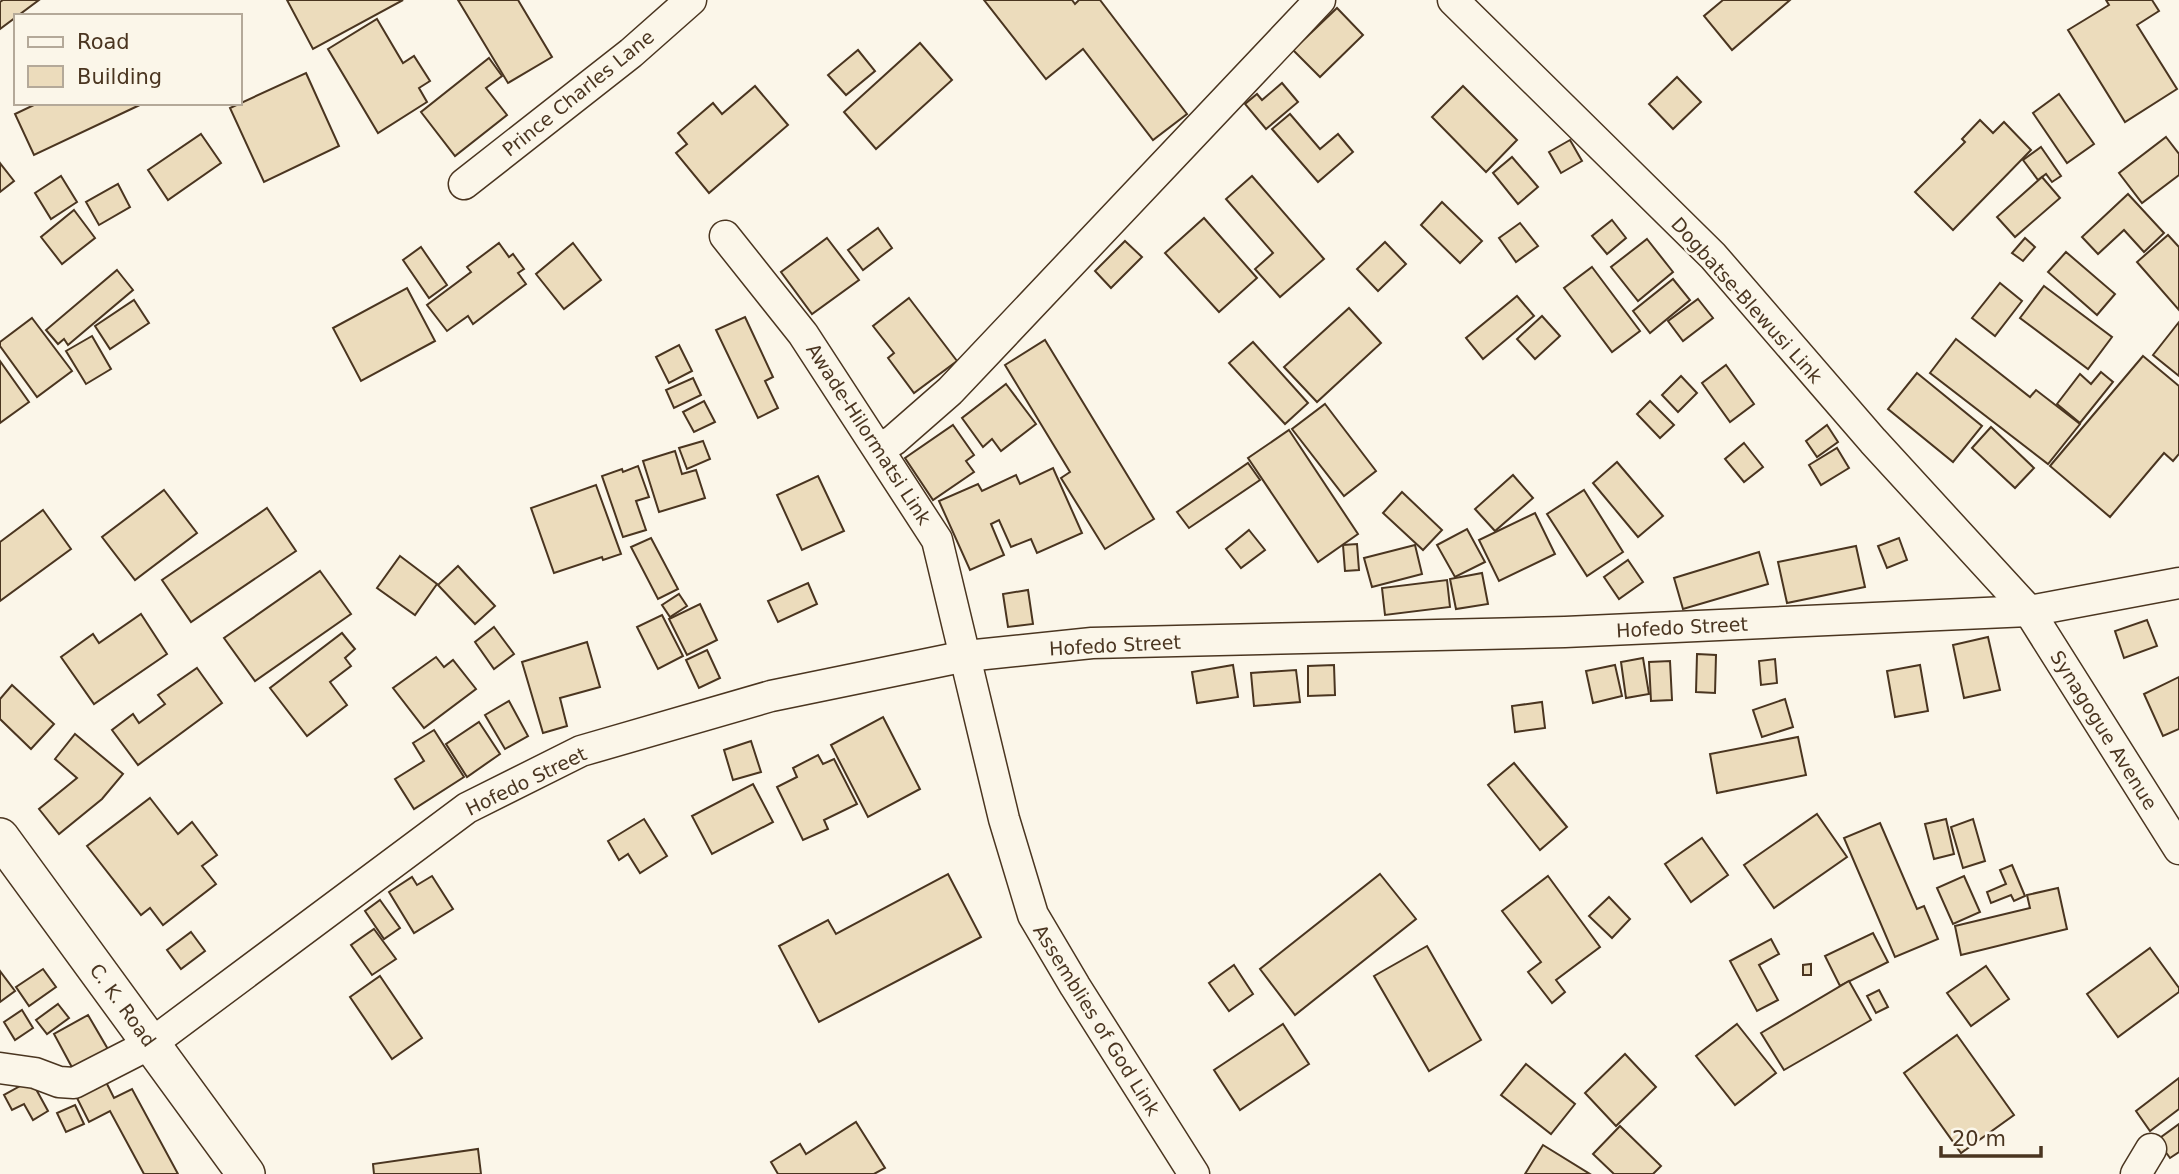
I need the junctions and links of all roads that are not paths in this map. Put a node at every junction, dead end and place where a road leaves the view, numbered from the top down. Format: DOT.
graph roads {
  1 [pos="691,0"];
  2 [pos="1320,0"];
  3 [pos="1453,0"];
  4 [pos="464,184"];
  5 [pos="725,236"];
  6 [pos="879,449"];
  7 [pos="2179,583"];
  8 [pos="2029,611"];
  9 [pos="966,656"];
  10 [pos="0,837"];
  11 [pos="2179,849"];
  12 [pos="152,1044"];
  13 [pos="0,1068"];
  14 [pos="246,1174"];
  15 [pos="1194,1174"];
  1 -- 4 [label="street, Prince Charles Lane"];
  2 -- 6 [label="street"];
  3 -- 8 [label="street, Dogbatse-Blewusi Link"];
  5 -- 6 [label="street, Awade-Hilormatsi Link"];
  6 -- 9 [label="street, Awade-Hilormatsi Link"];
  7 -- 8 [label="street, Hofedo Street"];
  8 -- 9 [label="street, Hofedo Street"];
  8 -- 11 [label="street, Synagogue Avenue"];
  9 -- 12 [label="street, Hofedo Street"];
  9 -- 15 [label="street, Assemblies of God Link"];
  10 -- 12 [label="street, C. K. Road"];
  12 -- 13 [label="street, Hofedo Street"];
  12 -- 14 [label="street, C. K. Road"];
}
